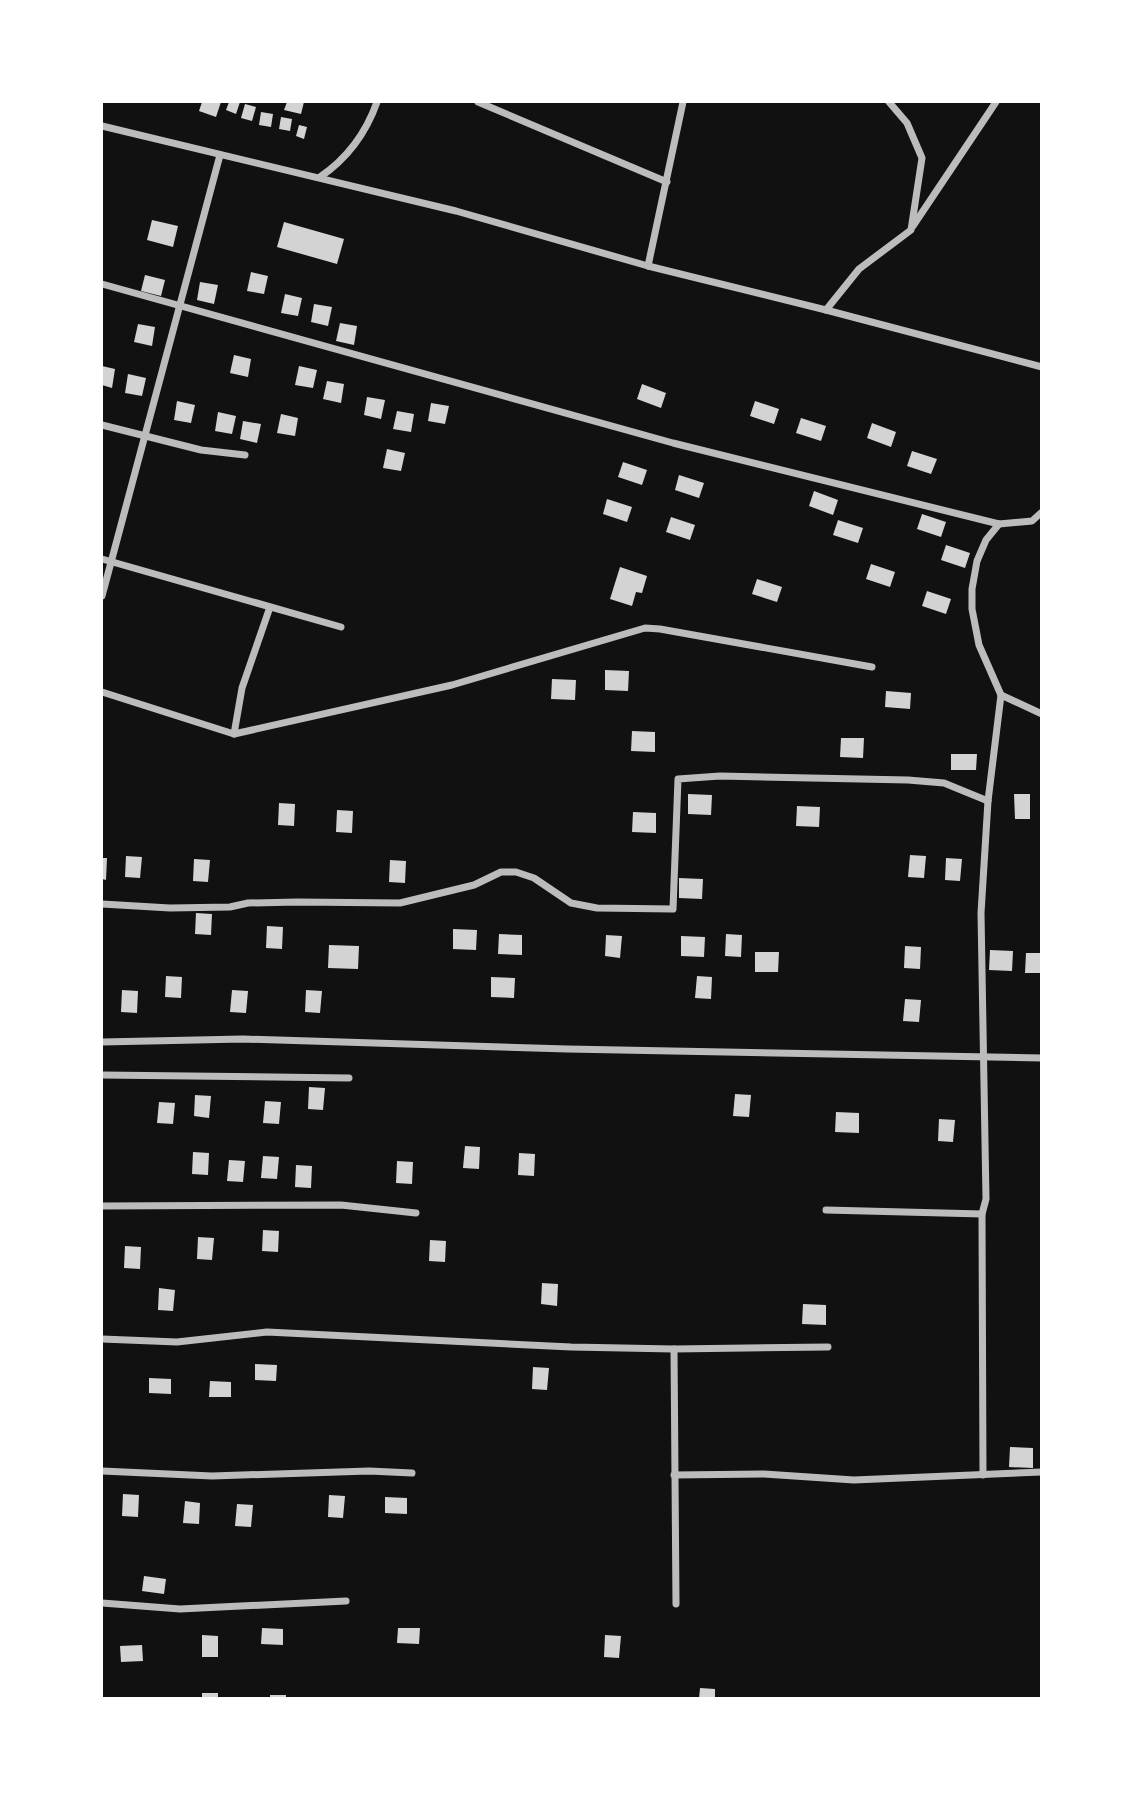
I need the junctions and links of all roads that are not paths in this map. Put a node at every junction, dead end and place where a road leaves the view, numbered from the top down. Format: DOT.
graph roads {
  1 [pos="376,102"];
  2 [pos="479,102"];
  3 [pos="683,102"];
  4 [pos="889,102"];
  5 [pos="996,102"];
  6 [pos="102,126"];
  7 [pos="220,155"];
  8 [pos="320,177"];
  9 [pos="667,182"];
  10 [pos="911,230"];
  11 [pos="648,266"];
  12 [pos="102,284"];
  13 [pos="826,310"];
  14 [pos="1041,367"];
  15 [pos="102,425"];
  16 [pos="144,435"];
  17 [pos="245,455"];
  18 [pos="1041,512"];
  19 [pos="999,524"];
  20 [pos="102,559"];
  21 [pos="111,561"];
  22 [pos="102,596"];
  23 [pos="270,607"];
  24 [pos="341,627"];
  25 [pos="872,667"];
  26 [pos="102,692"];
  27 [pos="1001,695"];
  28 [pos="1041,714"];
  29 [pos="234,733"];
  30 [pos="988,801"];
  31 [pos="102,904"];
  32 [pos="102,1042"];
  33 [pos="983,1058"];
  34 [pos="1041,1058"];
  35 [pos="102,1075"];
  36 [pos="349,1078"];
  37 [pos="102,1206"];
  38 [pos="826,1210"];
  39 [pos="416,1213"];
  40 [pos="982,1214"];
  41 [pos="102,1339"];
  42 [pos="828,1347"];
  43 [pos="674,1349"];
  44 [pos="102,1471"];
  45 [pos="1041,1472"];
  46 [pos="412,1473"];
  47 [pos="674,1475"];
  48 [pos="983,1475"];
  49 [pos="346,1601"];
  50 [pos="102,1603"];
  51 [pos="676,1604"];
  1 -- 8 [label="street"];
  2 -- 9 [label="street"];
  3 -- 9 [label="street"];
  4 -- 10 [label="street"];
  5 -- 10 [label="street"];
  6 -- 7 [label="street"];
  7 -- 8 [label="street"];
  7 -- 16 [label="street"];
  8 -- 11 [label="street"];
  9 -- 11 [label="street"];
  10 -- 13 [label="street"];
  11 -- 13 [label="street"];
  12 -- 19 [label="street"];
  13 -- 14 [label="street"];
  15 -- 16 [label="street"];
  16 -- 17 [label="street"];
  16 -- 21 [label="street"];
  18 -- 19 [label="street"];
  19 -- 27 [label="street"];
  20 -- 21 [label="street"];
  21 -- 22 [label="street"];
  21 -- 23 [label="street"];
  23 -- 24 [label="street"];
  23 -- 29 [label="street"];
  25 -- 29 [label="street"];
  26 -- 29 [label="street"];
  27 -- 28 [label="street"];
  27 -- 30 [label="street"];
  30 -- 31 [label="street"];
  30 -- 33 [label="street"];
  32 -- 33 [label="street"];
  33 -- 34 [label="street"];
  33 -- 40 [label="street"];
  35 -- 36 [label="street"];
  37 -- 39 [label="street"];
  38 -- 40 [label="street"];
  40 -- 48 [label="street"];
  41 -- 43 [label="street"];
  42 -- 43 [label="street"];
  43 -- 47 [label="street"];
  44 -- 46 [label="street"];
  45 -- 48 [label="street"];
  47 -- 48 [label="street"];
  47 -- 51 [label="street"];
  49 -- 50 [label="street"];
}
